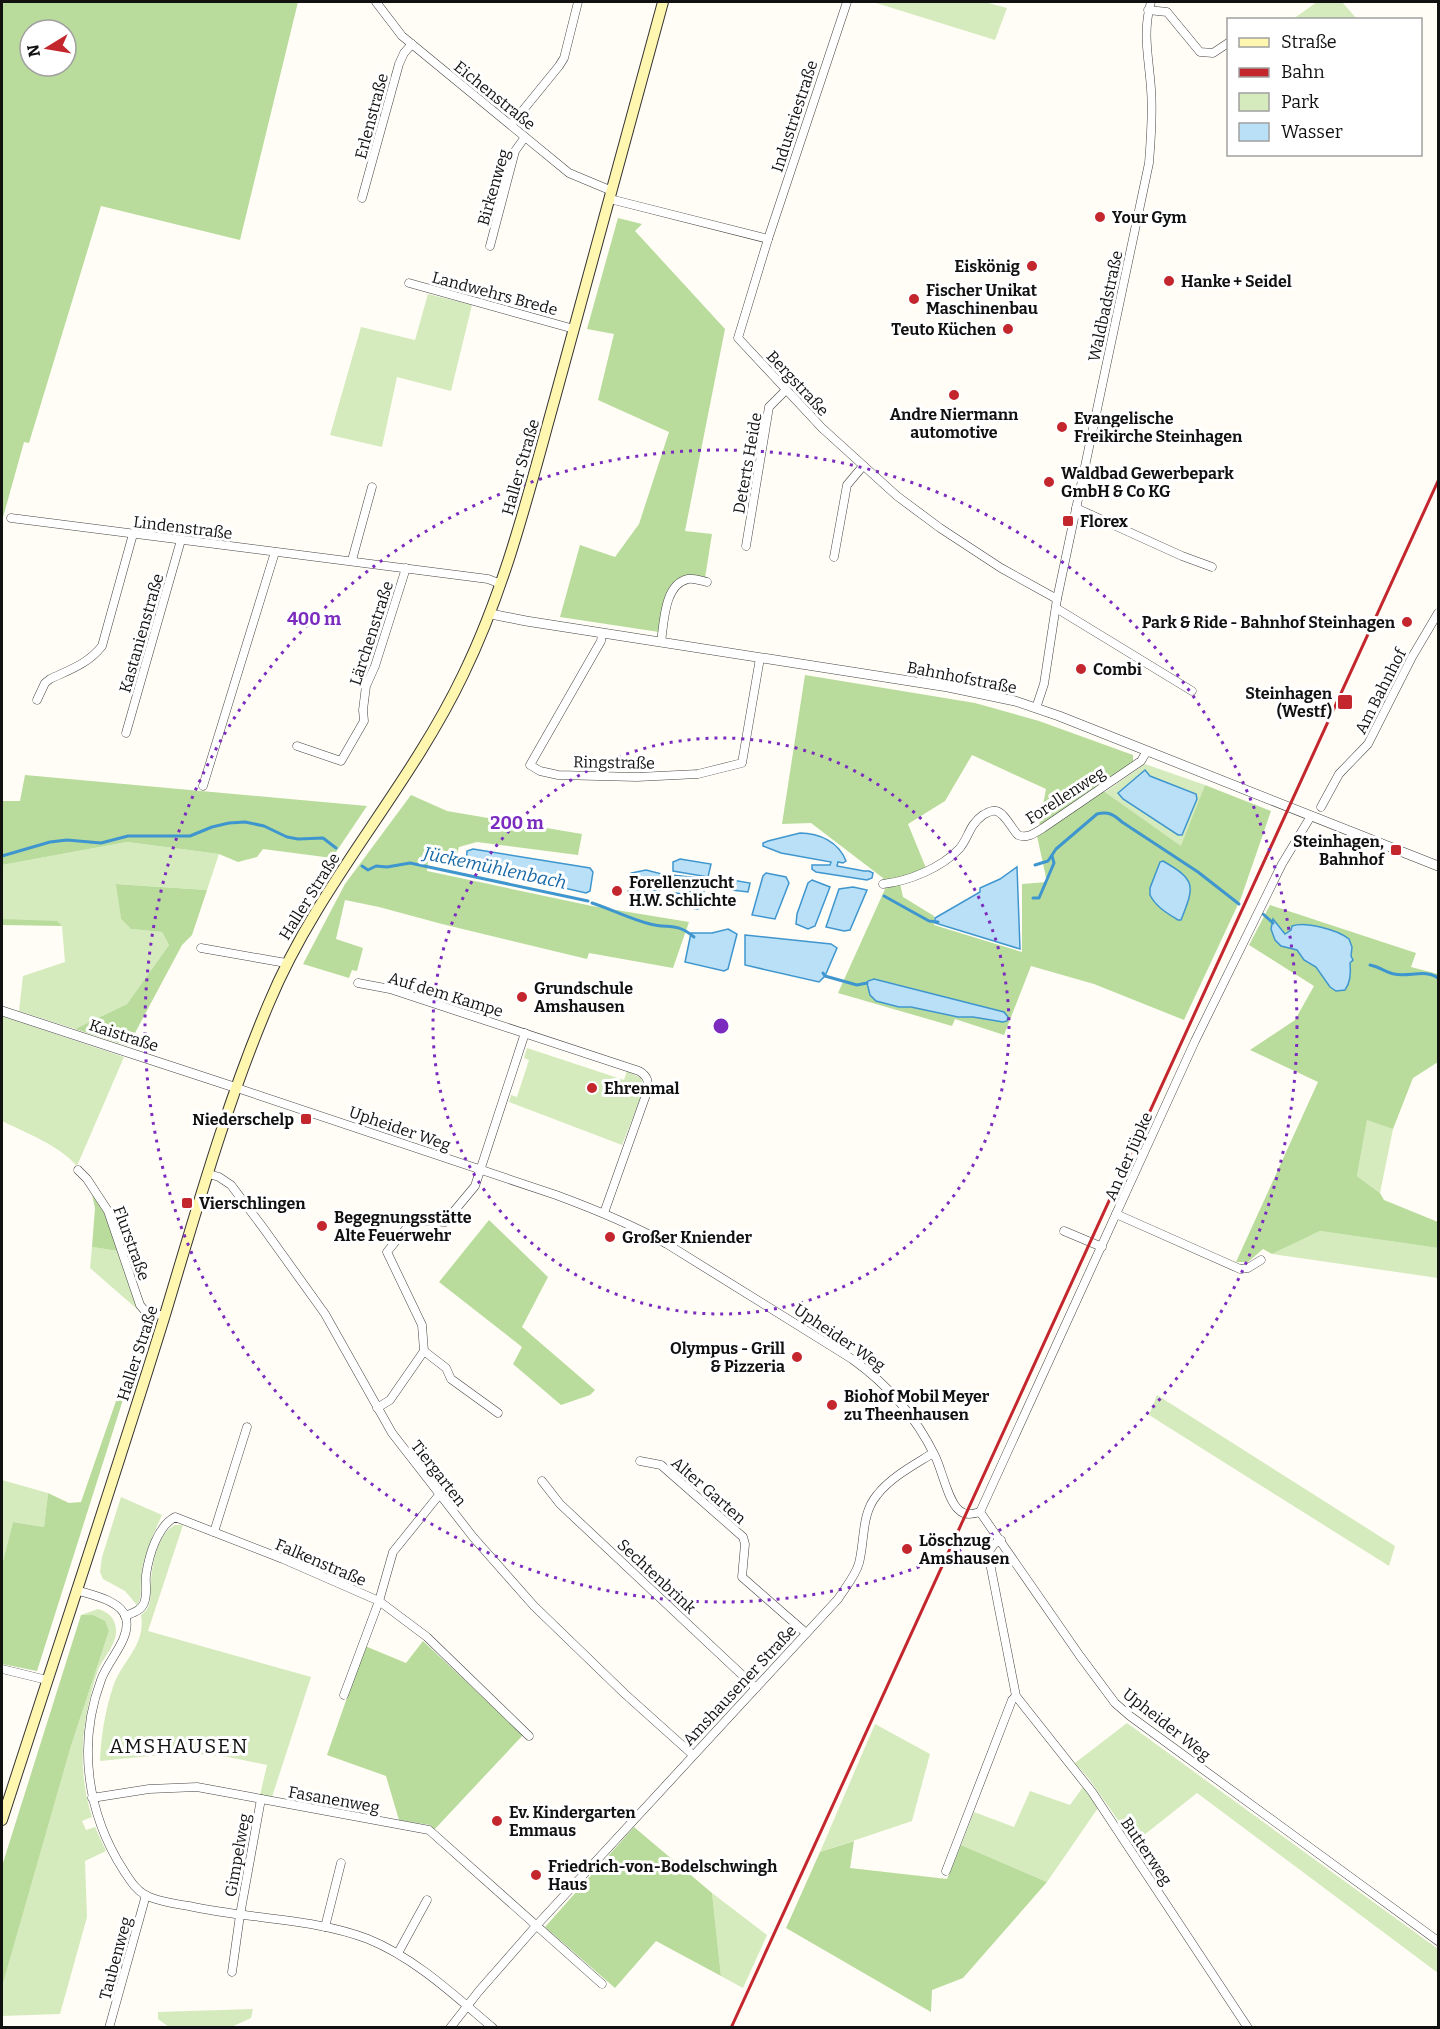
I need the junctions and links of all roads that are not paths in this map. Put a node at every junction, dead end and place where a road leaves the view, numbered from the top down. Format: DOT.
graph roads {
  1 [pos="376,2"];
  2 [pos="578,2"];
  3 [pos="663,2"];
  4 [pos="847,2"];
  5 [pos="1150,6"];
  6 [pos="412,44"];
  7 [pos="1227,44"];
  8 [pos="511,125"];
  9 [pos="525,137"];
  10 [pos="611,195"];
  11 [pos="362,198"];
  12 [pos="768,239"];
  13 [pos="490,246"];
  14 [pos="409,283"];
  15 [pos="574,328"];
  16 [pos="786,390"];
  17 [pos="863,466"];
  18 [pos="372,487"];
  19 [pos="1076,508"];
  20 [pos="11,518"];
  21 [pos="133,534"];
  22 [pos="181,540"];
  23 [pos="746,546"];
  24 [pos="275,552"];
  25 [pos="834,557"];
  26 [pos="352,560"];
  27 [pos="1212,567"];
  28 [pos="406,568"];
  29 [pos="707,582"];
  30 [pos="501,584"];
  31 [pos="1057,603"];
  32 [pos="1438,613"];
  33 [pos="490,614"];
  34 [pos="602,633"];
  35 [pos="661,642"];
  36 [pos="760,658"];
  37 [pos="1192,691"];
  38 [pos="36,700"];
  39 [pos="1036,708"];
  40 [pos="126,733"];
  41 [pos="297,746"];
  42 [pos="1147,751"];
  43 [pos="203,786"];
  44 [pos="1321,807"];
  45 [pos="1311,816"];
  46 [pos="1438,866"];
  47 [pos="883,884"];
  48 [pos="201,948"];
  49 [pos="286,963"];
  50 [pos="357,983"];
  51 [pos="2,1011"];
  52 [pos="525,1033"];
  53 [pos="237,1088"];
  54 [pos="480,1169"];
  55 [pos="78,1170"];
  56 [pos="209,1174"];
  57 [pos="604,1213"];
  58 [pos="1116,1214"];
  59 [pos="1064,1231"];
  60 [pos="1102,1247"];
  61 [pos="1261,1260"];
  62 [pos="164,1317"];
  63 [pos="424,1351"];
  64 [pos="377,1408"];
  65 [pos="498,1413"];
  66 [pos="247,1427"];
  67 [pos="933,1453"];
  68 [pos="640,1461"];
  69 [pos="542,1481"];
  70 [pos="439,1495"];
  71 [pos="981,1512"];
  72 [pos="214,1532"];
  73 [pos="1000,1540"];
  74 [pos="76,1590"];
  75 [pos="379,1601"];
  76 [pos="125,1616"];
  77 [pos="806,1634"];
  78 [pos="2,1669"];
  79 [pos="47,1680"];
  80 [pos="756,1688"];
  81 [pos="344,1695"];
  82 [pos="1016,1696"];
  83 [pos="529,1736"];
  84 [pos="693,1755"];
  85 [pos="92,1798"];
  86 [pos="261,1799"];
  87 [pos="2,1820"];
  88 [pos="341,1863"];
  89 [pos="946,1871"];
  90 [pos="146,1895"];
  91 [pos="427,1900"];
  92 [pos="240,1915"];
  93 [pos="536,1926"];
  94 [pos="325,1927"];
  95 [pos="1438,1941"];
  96 [pos="398,1953"];
  97 [pos="232,1972"];
  98 [pos="602,1984"];
  99 [pos="467,2006"];
  100 [pos="109,2028"];
  101 [pos="450,2028"];
  102 [pos="494,2028"];
  103 [pos="1248,2028"];
  1 -- 6 [label="street, Eichenstraße"];
  2 -- 8 [label="street"];
  3 -- 10 [label="main road, Haller Straße"];
  4 -- 12 [label="street, Industriestraße"];
  5 -- 7 [label="street"];
  5 -- 19 [label="street, Waldbadstraße"];
  6 -- 8 [label="street, Eichenstraße"];
  6 -- 11 [label="street, Erlenstraße"];
  8 -- 9 [label="street, Eichenstraße"];
  9 -- 10 [label="street, Eichenstraße"];
  9 -- 13 [label="street, Birkenweg"];
  10 -- 12 [label="street"];
  10 -- 15 [label="main road, Haller Straße"];
  12 -- 16 [label="street, Bergstraße"];
  14 -- 15 [label="street, Landwehrs Brede"];
  15 -- 30 [label="main road, Haller Straße"];
  16 -- 17 [label="street, Bergstraße"];
  16 -- 23 [label="street, Deterts Heide"];
  17 -- 25 [label="street"];
  17 -- 31 [label="street, Bergstraße"];
  18 -- 26 [label="street"];
  19 -- 27 [label="street"];
  19 -- 31 [label="street, Waldbadstraße"];
  20 -- 21 [label="street, Lindenstraße"];
  21 -- 22 [label="street, Lindenstraße"];
  21 -- 38 [label="street"];
  22 -- 24 [label="street, Lindenstraße"];
  22 -- 40 [label="street, Kastanienstraße"];
  24 -- 26 [label="street, Lindenstraße"];
  24 -- 43 [label="street"];
  26 -- 28 [label="street, Lindenstraße"];
  28 -- 30 [label="street, Lindenstraße"];
  28 -- 41 [label="street, Lärchenstraße"];
  29 -- 35 [label="street"];
  30 -- 33 [label="main road, Haller Straße"];
  31 -- 37 [label="street, Bergstraße"];
  31 -- 39 [label="street, Waldbadstraße"];
  32 -- 44 [label="street, Am Bahnhof"];
  33 -- 34 [label="street, Bahnhofstraße"];
  33 -- 49 [label="main road, Haller Straße"];
  34 -- 35 [label="street, Bahnhofstraße"];
  34 -- 36 [label="street, Ringstraße"];
  35 -- 36 [label="street, Bahnhofstraße"];
  36 -- 39 [label="street, Bahnhofstraße"];
  39 -- 42 [label="street, Bahnhofstraße"];
  42 -- 45 [label="street, Bahnhofstraße"];
  42 -- 47 [label="street, Forellenweg"];
  45 -- 46 [label="street, Bahnhofstraße"];
  45 -- 58 [label="street, An der Jüpke"];
  48 -- 49 [label="street"];
  49 -- 53 [label="main road, Haller Straße"];
  50 -- 52 [label="street, Auf dem Kampe"];
  51 -- 53 [label="street, Kaistraße"];
  52 -- 54 [label="street"];
  52 -- 57 [label="street, Auf dem Kampe"];
  53 -- 54 [label="street, Upheider Weg"];
  53 -- 56 [label="main road, Haller Straße"];
  54 -- 57 [label="street, Upheider Weg"];
  54 -- 63 [label="street"];
  55 -- 62 [label="street, Flurstraße"];
  56 -- 62 [label="main road, Haller Straße"];
  56 -- 64 [label="street, Tiergarten"];
  57 -- 67 [label="street, Upheider Weg"];
  58 -- 60 [label="street, An der Jüpke"];
  58 -- 61 [label="street"];
  59 -- 60 [label="street"];
  60 -- 71 [label="street, An der Jüpke"];
  62 -- 74 [label="main road, Haller Straße"];
  63 -- 64 [label="street"];
  63 -- 65 [label="street"];
  64 -- 70 [label="street, Tiergarten"];
  66 -- 72 [label="street"];
  67 -- 71 [label="street, Upheider Weg"];
  67 -- 77 [label="street, Amshausener Straße"];
  68 -- 77 [label="street, Alter Garten"];
  69 -- 80 [label="street, Sechtenbrink"];
  70 -- 75 [label="street"];
  70 -- 84 [label="street, Tiergarten"];
  71 -- 73 [label="street, Upheider Weg"];
  72 -- 75 [label="street, Falkenstraße"];
  72 -- 76 [label="street, Falkenstraße"];
  73 -- 82 [label="street, Butterweg"];
  73 -- 95 [label="street, Upheider Weg"];
  74 -- 76 [label="street"];
  74 -- 79 [label="main road, Haller Straße"];
  75 -- 81 [label="street"];
  75 -- 83 [label="street, Falkenstraße"];
  76 -- 85 [label="street"];
  77 -- 80 [label="street, Amshausener Straße"];
  78 -- 79 [label="street"];
  79 -- 87 [label="main road, Haller Straße"];
  80 -- 84 [label="street, Amshausener Straße"];
  82 -- 89 [label="street"];
  82 -- 103 [label="street, Butterweg"];
  84 -- 93 [label="street, Amshausener Straße"];
  85 -- 86 [label="street, Fasanenweg"];
  85 -- 90 [label="street"];
  86 -- 92 [label="street, Gimpelweg"];
  86 -- 93 [label="street, Fasanenweg"];
  88 -- 94 [label="street"];
  90 -- 92 [label="street"];
  90 -- 100 [label="street, Taubenweg"];
  91 -- 96 [label="street"];
  92 -- 94 [label="street"];
  92 -- 97 [label="street, Gimpelweg"];
  93 -- 98 [label="street"];
  93 -- 99 [label="street, Amshausener Straße"];
  94 -- 96 [label="street"];
  96 -- 99 [label="street"];
  99 -- 101 [label="street, Amshausener Straße"];
  99 -- 102 [label="street"];
}
